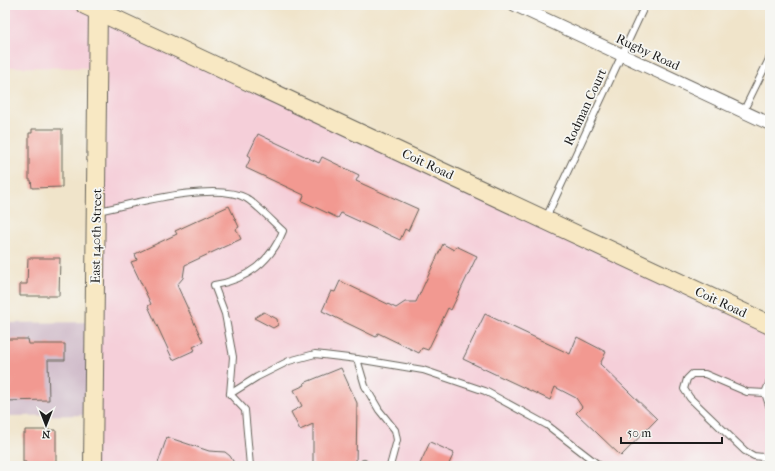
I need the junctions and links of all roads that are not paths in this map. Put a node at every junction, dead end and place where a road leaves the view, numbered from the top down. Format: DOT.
graph roads {
  1 [pos="515,5"];
  2 [pos="645,5"];
  3 [pos="94,7"];
  4 [pos="622,55"];
  5 [pos="770,57"];
  6 [pos="743,112"];
  7 [pos="770,124"];
  8 [pos="96,212"];
  9 [pos="546,218"];
  10 [pos="770,325"];
  11 [pos="357,359"];
  12 [pos="770,380"];
  13 [pos="765,393"];
  14 [pos="230,394"];
  15 [pos="770,408"];
  16 [pos="770,458"];
  17 [pos="93,466"];
  18 [pos="250,466"];
  19 [pos="390,466"];
  20 [pos="600,466"];
  1 -- 4 [label="street, Rugby Road"];
  2 -- 4 [label="lane, Rodman Court"];
  3 -- 8 [label="street, East 140th Street"];
  3 -- 9 [label="street, Coit Road"];
  4 -- 6 [label="street, Rugby Road"];
  4 -- 9 [label="lane, Rodman Court"];
  5 -- 6 [label="lane"];
  6 -- 7 [label="street, Rugby Road"];
  8 -- 14 [label="lane"];
  8 -- 17 [label="street, East 140th Street"];
  9 -- 10 [label="street, Coit Road"];
  11 -- 14 [label="lane"];
  11 -- 19 [label="lane"];
  11 -- 20 [label="lane"];
  12 -- 13 [label="lane"];
  13 -- 15 [label="lane"];
  13 -- 16 [label="lane"];
  14 -- 18 [label="lane"];
}
